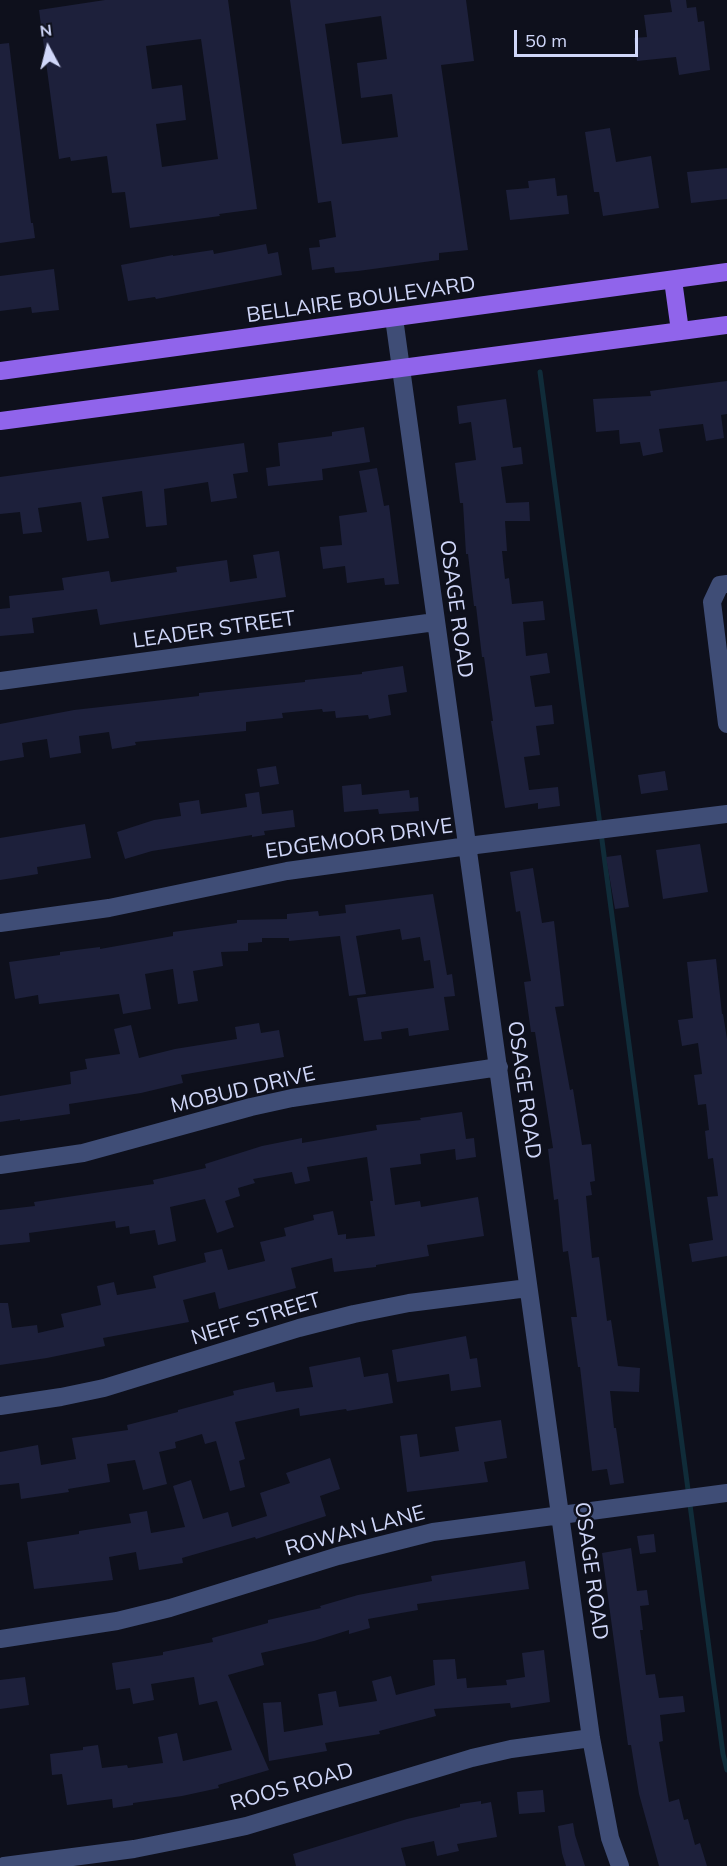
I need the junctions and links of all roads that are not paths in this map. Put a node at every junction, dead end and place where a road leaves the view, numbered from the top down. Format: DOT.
graph roads {
  1 [pos="727,272"];
  2 [pos="673,280"];
  3 [pos="394,318"];
  4 [pos="727,325"];
  5 [pos="680,331"];
  6 [pos="400,368"];
  7 [pos="0,371"];
  8 [pos="0,421"];
  9 [pos="724,584"];
  10 [pos="435,622"];
  11 [pos="0,681"];
  12 [pos="727,724"];
  13 [pos="727,814"];
  14 [pos="468,846"];
  15 [pos="0,923"];
  16 [pos="499,1067"];
  17 [pos="0,1165"];
  18 [pos="528,1288"];
  19 [pos="0,1406"];
  20 [pos="727,1493"];
  21 [pos="560,1515"];
  22 [pos="0,1639"];
  23 [pos="591,1738"];
  24 [pos="4,1866"];
  25 [pos="620,1866"];
  1 -- 2 [label="main road, BELLAIRE BOULEVARD"];
  2 -- 3 [label="main road, BELLAIRE BOULEVARD"];
  2 -- 5 [label="main road"];
  3 -- 6 [label="street, OSAGE ROAD"];
  3 -- 7 [label="main road, BELLAIRE BOULEVARD"];
  4 -- 5 [label="main road"];
  5 -- 6 [label="main road"];
  6 -- 8 [label="main road"];
  6 -- 10 [label="street, OSAGE ROAD"];
  9 -- 12 [label="street"];
  10 -- 11 [label="street, LEADER STREET"];
  10 -- 14 [label="street, OSAGE ROAD"];
  13 -- 14 [label="street, EDGEMOOR DRIVE"];
  14 -- 15 [label="street, EDGEMOOR DRIVE"];
  14 -- 16 [label="street, OSAGE ROAD"];
  16 -- 17 [label="street, MOBUD DRIVE"];
  16 -- 18 [label="street, OSAGE ROAD"];
  18 -- 19 [label="street, NEFF STREET"];
  18 -- 21 [label="street, OSAGE ROAD"];
  20 -- 21 [label="street, ROWAN LANE"];
  21 -- 22 [label="street, ROWAN LANE"];
  21 -- 23 [label="street, OSAGE ROAD"];
  23 -- 24 [label="street, ROOS ROAD"];
  23 -- 25 [label="street, OSAGE ROAD"];
}
